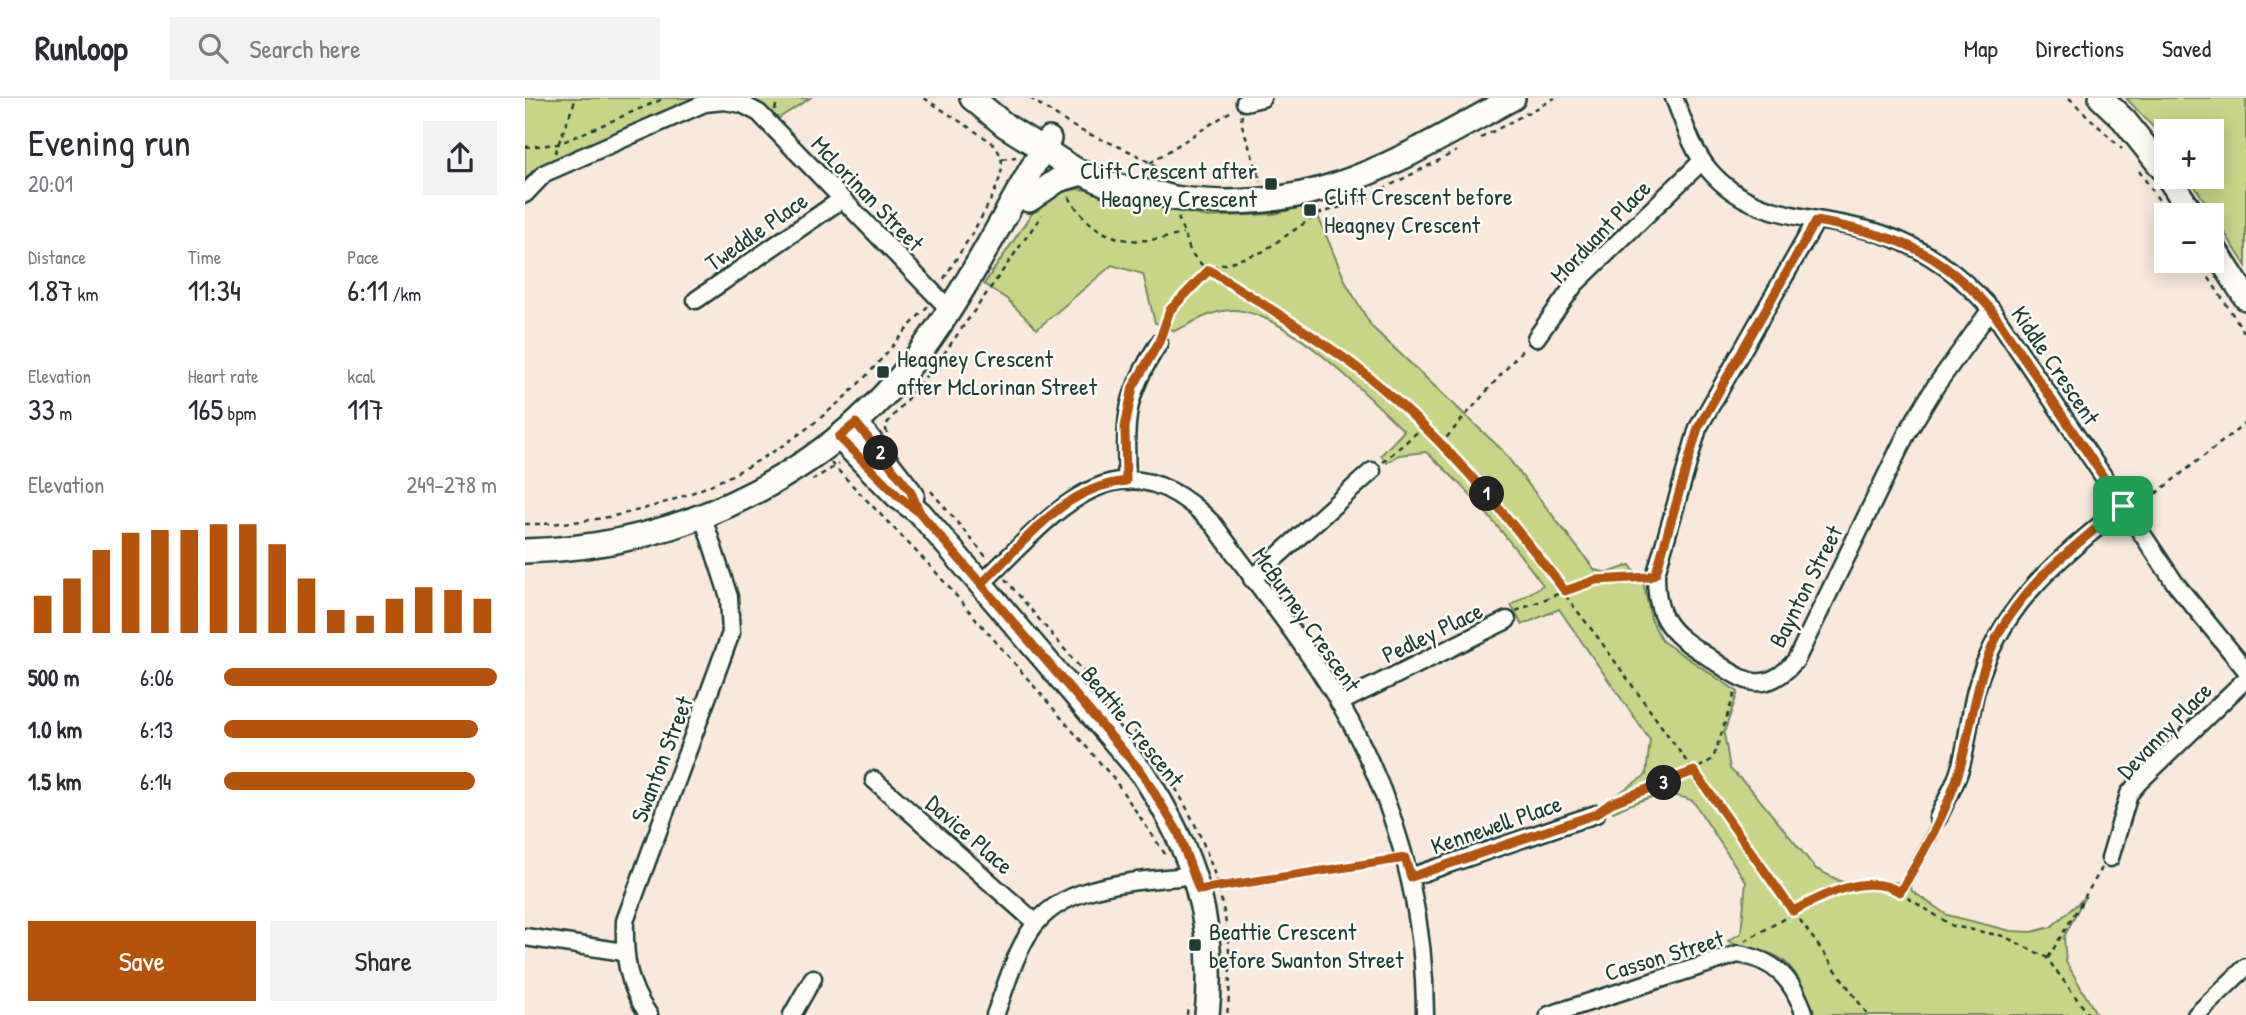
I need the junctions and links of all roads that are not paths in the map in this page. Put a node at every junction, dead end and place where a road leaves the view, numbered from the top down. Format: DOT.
graph roads {
  1 [pos="1262,98"];
  2 [pos="1674,98"];
  3 [pos="2101,98"];
  4 [pos="1501,101"];
  5 [pos="1245,102"];
  6 [pos="980,103"];
  7 [pos="1039,152"];
  8 [pos="2154,159"];
  9 [pos="1702,161"];
  10 [pos="1082,173"];
  11 [pos="525,194"];
  12 [pos="1164,196"];
  13 [pos="842,199"];
  14 [pos="1031,200"];
  15 [pos="1816,221"];
  16 [pos="2224,264"];
  17 [pos="2246,298"];
  18 [pos="696,300"];
  19 [pos="939,308"];
  20 [pos="1991,309"];
  21 [pos="1536,338"];
  22 [pos="1159,342"];
  23 [pos="848,430"];
  24 [pos="1372,471"];
  25 [pos="1126,481"];
  26 [pos="2126,510"];
  27 [pos="703,517"];
  28 [pos="525,551"];
  29 [pos="1252,579"];
  30 [pos="981,584"];
  31 [pos="1507,620"];
  32 [pos="2246,670"];
  33 [pos="2246,679"];
  34 [pos="1339,703"];
  35 [pos="874,780"];
  36 [pos="1596,814"];
  37 [pos="1938,818"];
  38 [pos="2110,858"];
  39 [pos="1411,877"];
  40 [pos="1191,881"];
  41 [pos="1037,923"];
  42 [pos="525,937"];
  43 [pos="624,952"];
  44 [pos="2246,967"];
  45 [pos="813,978"];
  46 [pos="1198,1008"];
  47 [pos="649,1015"];
  48 [pos="792,1015"];
  49 [pos="995,1015"];
  50 [pos="1425,1015"];
  51 [pos="1549,1015"];
  52 [pos="1805,1015"];
  53 [pos="2196,1015"];
  1 -- 5 [label="street"];
  2 -- 9 [label="street, Kiddle Crescent"];
  3 -- 8 [label="street"];
  4 -- 12 [label="street"];
  6 -- 7 [label="street"];
  6 -- 7 [label="street"];
  7 -- 10 [label="street"];
  7 -- 12 [label="street"];
  7 -- 14 [label="street"];
  7 -- 14 [label="street"];
  9 -- 15 [label="street, Kiddle Crescent"];
  9 -- 21 [label="street, Morduant Place"];
  10 -- 12 [label="street"];
  10 -- 14 [label="street"];
  11 -- 13 [label="street, McLorinan Street"];
  13 -- 18 [label="street, Tweddle Place"];
  13 -- 19 [label="street, McLorinan Street"];
  14 -- 19 [label="street"];
  15 -- 20 [label="street, Kiddle Crescent"];
  15 -- 20 [label="street, Baynton Street"];
  16 -- 17 [label="street"];
  19 -- 23 [label="street"];
  20 -- 26 [label="street, Kiddle Crescent"];
  22 -- 25 [label="street"];
  23 -- 27 [label="street"];
  23 -- 30 [label="street, Beattie Crescent"];
  24 -- 29 [label="street"];
  25 -- 29 [label="street, McBurney Crescent"];
  25 -- 30 [label="street, McBurney Crescent"];
  26 -- 32 [label="street, Kiddle Crescent"];
  26 -- 37 [label="street"];
  27 -- 28 [label="street"];
  27 -- 43 [label="street, Swanton Street"];
  29 -- 34 [label="street, McBurney Crescent"];
  30 -- 40 [label="street, Beattie Crescent"];
  31 -- 34 [label="street, Pedley Place"];
  33 -- 38 [label="street, Devanny Place"];
  34 -- 39 [label="street, McBurney Crescent"];
  35 -- 41 [label="street, Davice Place"];
  36 -- 39 [label="street, Kennewell Place"];
  39 -- 50 [label="street, McBurney Crescent"];
  40 -- 41 [label="street"];
  40 -- 46 [label="street, Beattie Crescent"];
  41 -- 49 [label="street"];
  42 -- 43 [label="street"];
  43 -- 47 [label="street, Swanton Street"];
  44 -- 53 [label="street"];
  45 -- 48 [label="street"];
  51 -- 52 [label="street, Casson Street"];
}
